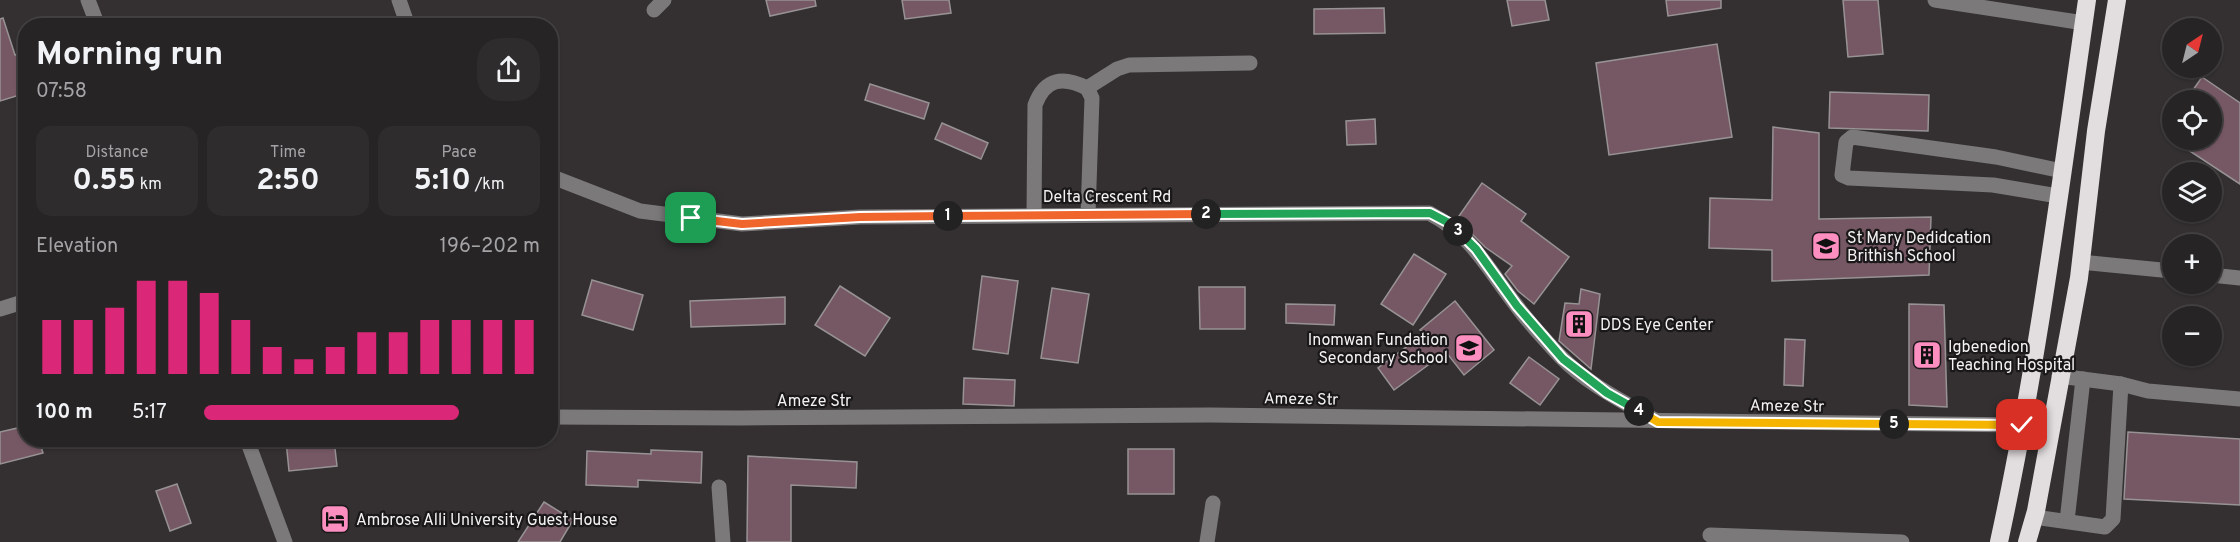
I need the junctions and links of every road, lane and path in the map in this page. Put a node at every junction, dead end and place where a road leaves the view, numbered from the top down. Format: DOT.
graph roads {
  1 [pos="88,0"];
  2 [pos="399,0"];
  3 [pos="1935,0"];
  4 [pos="2087,0"];
  5 [pos="2117,0"];
  6 [pos="95,18"];
  7 [pos="405,18"];
  8 [pos="2084,23"];
  9 [pos="1250,63"];
  10 [pos="1090,93"];
  11 [pos="2062,171"];
  12 [pos="558,179"];
  13 [pos="2058,195"];
  14 [pos="1088,214"];
  15 [pos="1034,215"];
  16 [pos="2080,262"];
  17 [pos="2162,270"];
  18 [pos="2222,276"];
  19 [pos="2240,278"];
  20 [pos="18,303"];
  21 [pos="0,309"];
  22 [pos="2059,376"];
  23 [pos="2082,379"];
  24 [pos="2121,384"];
  25 [pos="2240,399"];
  26 [pos="558,417"];
  27 [pos="1658,422"];
  28 [pos="2022,425"];
  29 [pos="2050,430"];
  30 [pos="250,447"];
  31 [pos="719,487"];
  32 [pos="1213,503"];
  33 [pos="2034,517"];
  34 [pos="2067,521"];
  35 [pos="1710,535"];
  36 [pos="285,542"];
  37 [pos="723,542"];
  38 [pos="1207,542"];
  39 [pos="1902,542"];
  40 [pos="1999,542"];
  41 [pos="2027,542"];
  1 -- 6 [label="street"];
  2 -- 7 [label="street"];
  3 -- 8 [label="street"];
  4 -- 8 [label="highway"];
  5 -- 16 [label="highway"];
  8 -- 11 [label="highway"];
  9 -- 10 [label="street"];
  10 -- 14 [label="street"];
  10 -- 15 [label="street"];
  11 -- 13 [label="highway"];
  11 -- 13 [label="street"];
  12 -- 15 [label="street, Delta Crescent Rd"];
  13 -- 28 [label="highway"];
  14 -- 15 [label="street, Delta Crescent Rd"];
  14 -- 27 [label="street, Delta Crescent Rd"];
  16 -- 17 [label="street"];
  16 -- 22 [label="highway"];
  18 -- 19 [label="street"];
  20 -- 21 [label="street"];
  22 -- 23 [label="street"];
  22 -- 29 [label="highway"];
  23 -- 24 [label="street"];
  23 -- 34 [label="street"];
  24 -- 25 [label="street"];
  24 -- 34 [label="street"];
  26 -- 27 [label="street, Ameze Str"];
  27 -- 28 [label="street, Ameze Str"];
  28 -- 29 [label="street, Ameze Str"];
  28 -- 40 [label="highway"];
  29 -- 33 [label="highway"];
  30 -- 36 [label="street"];
  31 -- 37 [label="street"];
  32 -- 38 [label="street"];
  33 -- 34 [label="street"];
  33 -- 41 [label="highway"];
  35 -- 39 [label="street"];
}
